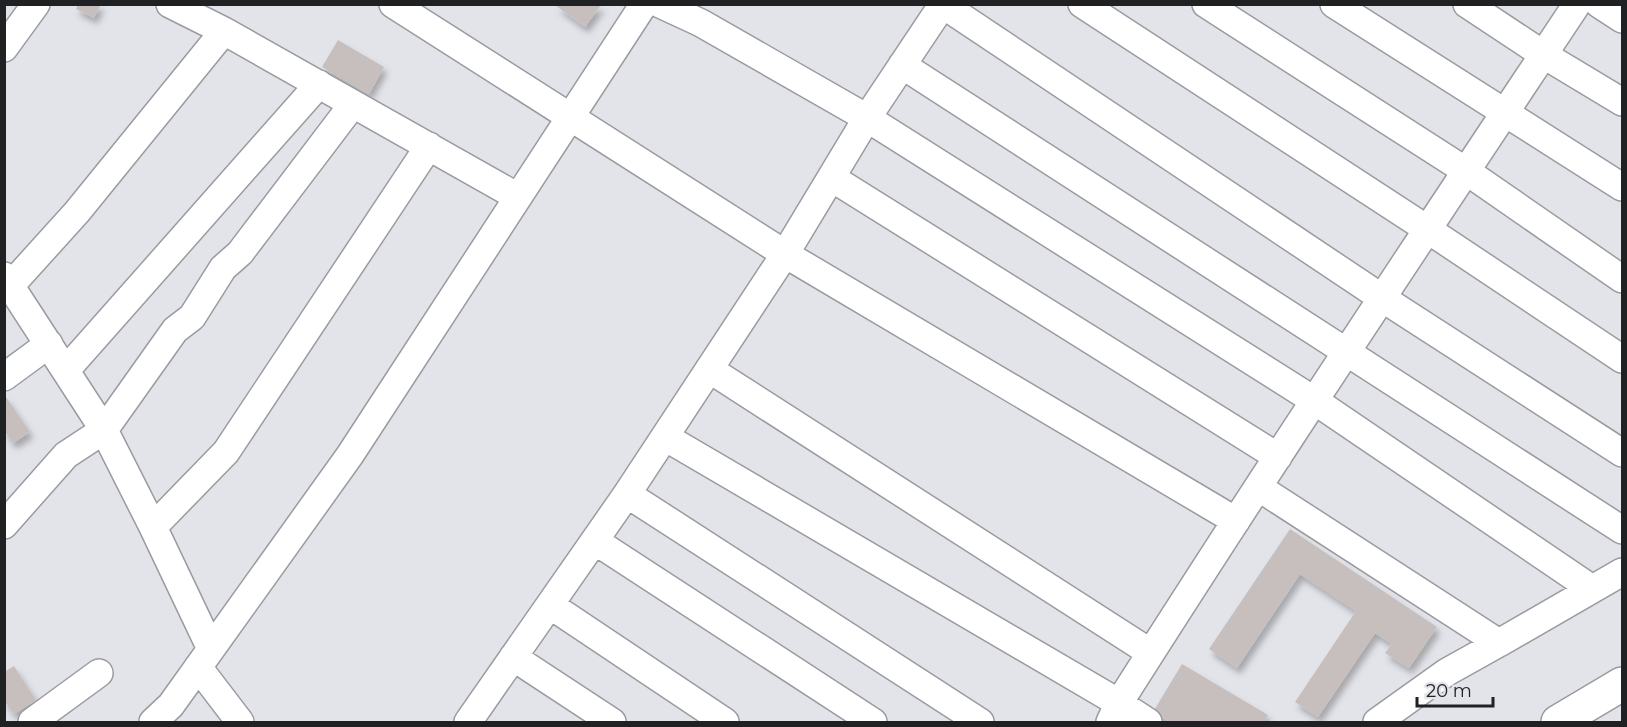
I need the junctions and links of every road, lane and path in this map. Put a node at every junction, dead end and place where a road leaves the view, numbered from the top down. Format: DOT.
graph roads {
  1 [pos="36,4"];
  2 [pos="170,4"];
  3 [pos="393,4"];
  4 [pos="644,4"];
  5 [pos="660,4"];
  6 [pos="1082,4"];
  7 [pos="1206,4"];
  8 [pos="1334,4"];
  9 [pos="1467,4"];
  10 [pos="1577,4"];
  11 [pos="1599,4"];
  12 [pos="943,5"];
  13 [pos="1623,19"];
  14 [pos="224,31"];
  15 [pos="4,48"];
  16 [pos="1544,55"];
  17 [pos="902,65"];
  18 [pos="319,84"];
  19 [pos="1623,102"];
  20 [pos="353,104"];
  21 [pos="1505,112"];
  22 [pos="570,117"];
  23 [pos="867,118"];
  24 [pos="429,146"];
  25 [pos="1466,171"];
  26 [pos="832,178"];
  27 [pos="1623,187"];
  28 [pos="518,196"];
  29 [pos="1427,229"];
  30 [pos="785,254"];
  31 [pos="1623,279"];
  32 [pos="8,280"];
  33 [pos="1382,298"];
  34 [pos="50,344"];
  35 [pos="1346,353"];
  36 [pos="1623,359"];
  37 [pos="709,369"];
  38 [pos="66,370"];
  39 [pos="4,377"];
  40 [pos="1315,401"];
  41 [pos="104,430"];
  42 [pos="665,437"];
  43 [pos="1623,453"];
  44 [pos="1278,457"];
  45 [pos="1258,487"];
  46 [pos="627,494"];
  47 [pos="1236,521"];
  48 [pos="4,525"];
  49 [pos="153,527"];
  50 [pos="1623,530"];
  51 [pos="595,541"];
  52 [pos="1623,572"];
  53 [pos="1592,589"];
  54 [pos="550,605"];
  55 [pos="1499,643"];
  56 [pos="1151,652"];
  57 [pos="513,657"];
  58 [pos="204,658"];
  59 [pos="99,673"];
  60 [pos="1623,684"];
  61 [pos="1115,713"];
  62 [pos="478,719"];
  63 [pos="32,723"];
  64 [pos="153,723"];
  65 [pos="240,723"];
  66 [pos="612,723"];
  67 [pos="725,723"];
  68 [pos="873,723"];
  69 [pos="980,723"];
  70 [pos="1148,723"];
  71 [pos="1377,723"];
  72 [pos="1558,723"];
  1 -- 15 [label="street"];
  2 -- 14 [label="street"];
  3 -- 22 [label="street"];
  4 -- 22 [label="street"];
  5 -- 23 [label="street"];
  6 -- 29 [label="street"];
  7 -- 25 [label="street"];
  8 -- 21 [label="street"];
  9 -- 16 [label="street"];
  10 -- 16 [label="street"];
  11 -- 13 [label="street"];
  12 -- 17 [label="street"];
  12 -- 33 [label="street"];
  14 -- 18 [label="street"];
  14 -- 32 [label="street"];
  16 -- 19 [label="street"];
  16 -- 21 [label="street"];
  17 -- 23 [label="street"];
  17 -- 35 [label="street"];
  18 -- 20 [label="street"];
  18 -- 38 [label="street"];
  20 -- 24 [label="street"];
  20 -- 41 [label="street"];
  21 -- 25 [label="street"];
  21 -- 27 [label="street"];
  22 -- 28 [label="street"];
  22 -- 30 [label="street"];
  23 -- 26 [label="street"];
  23 -- 40 [label="street"];
  24 -- 28 [label="street"];
  24 -- 49 [label="street"];
  25 -- 29 [label="street"];
  25 -- 31 [label="street"];
  26 -- 30 [label="street"];
  26 -- 44 [label="street"];
  28 -- 58 [label="street"];
  29 -- 33 [label="street"];
  29 -- 36 [label="street"];
  30 -- 37 [label="street"];
  30 -- 47 [label="street"];
  32 -- 34 [label="street"];
  33 -- 35 [label="street"];
  33 -- 43 [label="street"];
  34 -- 38 [label="street"];
  34 -- 39 [label="street"];
  35 -- 40 [label="street"];
  35 -- 50 [label="street"];
  37 -- 42 [label="street"];
  37 -- 56 [label="street"];
  38 -- 41 [label="street"];
  40 -- 44 [label="street"];
  40 -- 53 [label="street"];
  41 -- 48 [label="street"];
  41 -- 49 [label="street"];
  42 -- 46 [label="street"];
  42 -- 61 [label="street"];
  44 -- 45 [label="street"];
  45 -- 47 [label="street"];
  45 -- 55 [label="street"];
  46 -- 51 [label="street"];
  46 -- 69 [label="street"];
  47 -- 56 [label="street"];
  49 -- 58 [label="street"];
  51 -- 54 [label="street"];
  51 -- 68 [label="street"];
  52 -- 53 [label="street"];
  53 -- 55 [label="street"];
  54 -- 57 [label="street"];
  54 -- 67 [label="street"];
  55 -- 71 [label="street"];
  56 -- 61 [label="street"];
  57 -- 62 [label="street"];
  57 -- 66 [label="street"];
  58 -- 64 [label="street"];
  58 -- 65 [label="street"];
  59 -- 63 [label="street"];
  60 -- 72 [label="main road"];
  61 -- 70 [label="street"];
}
